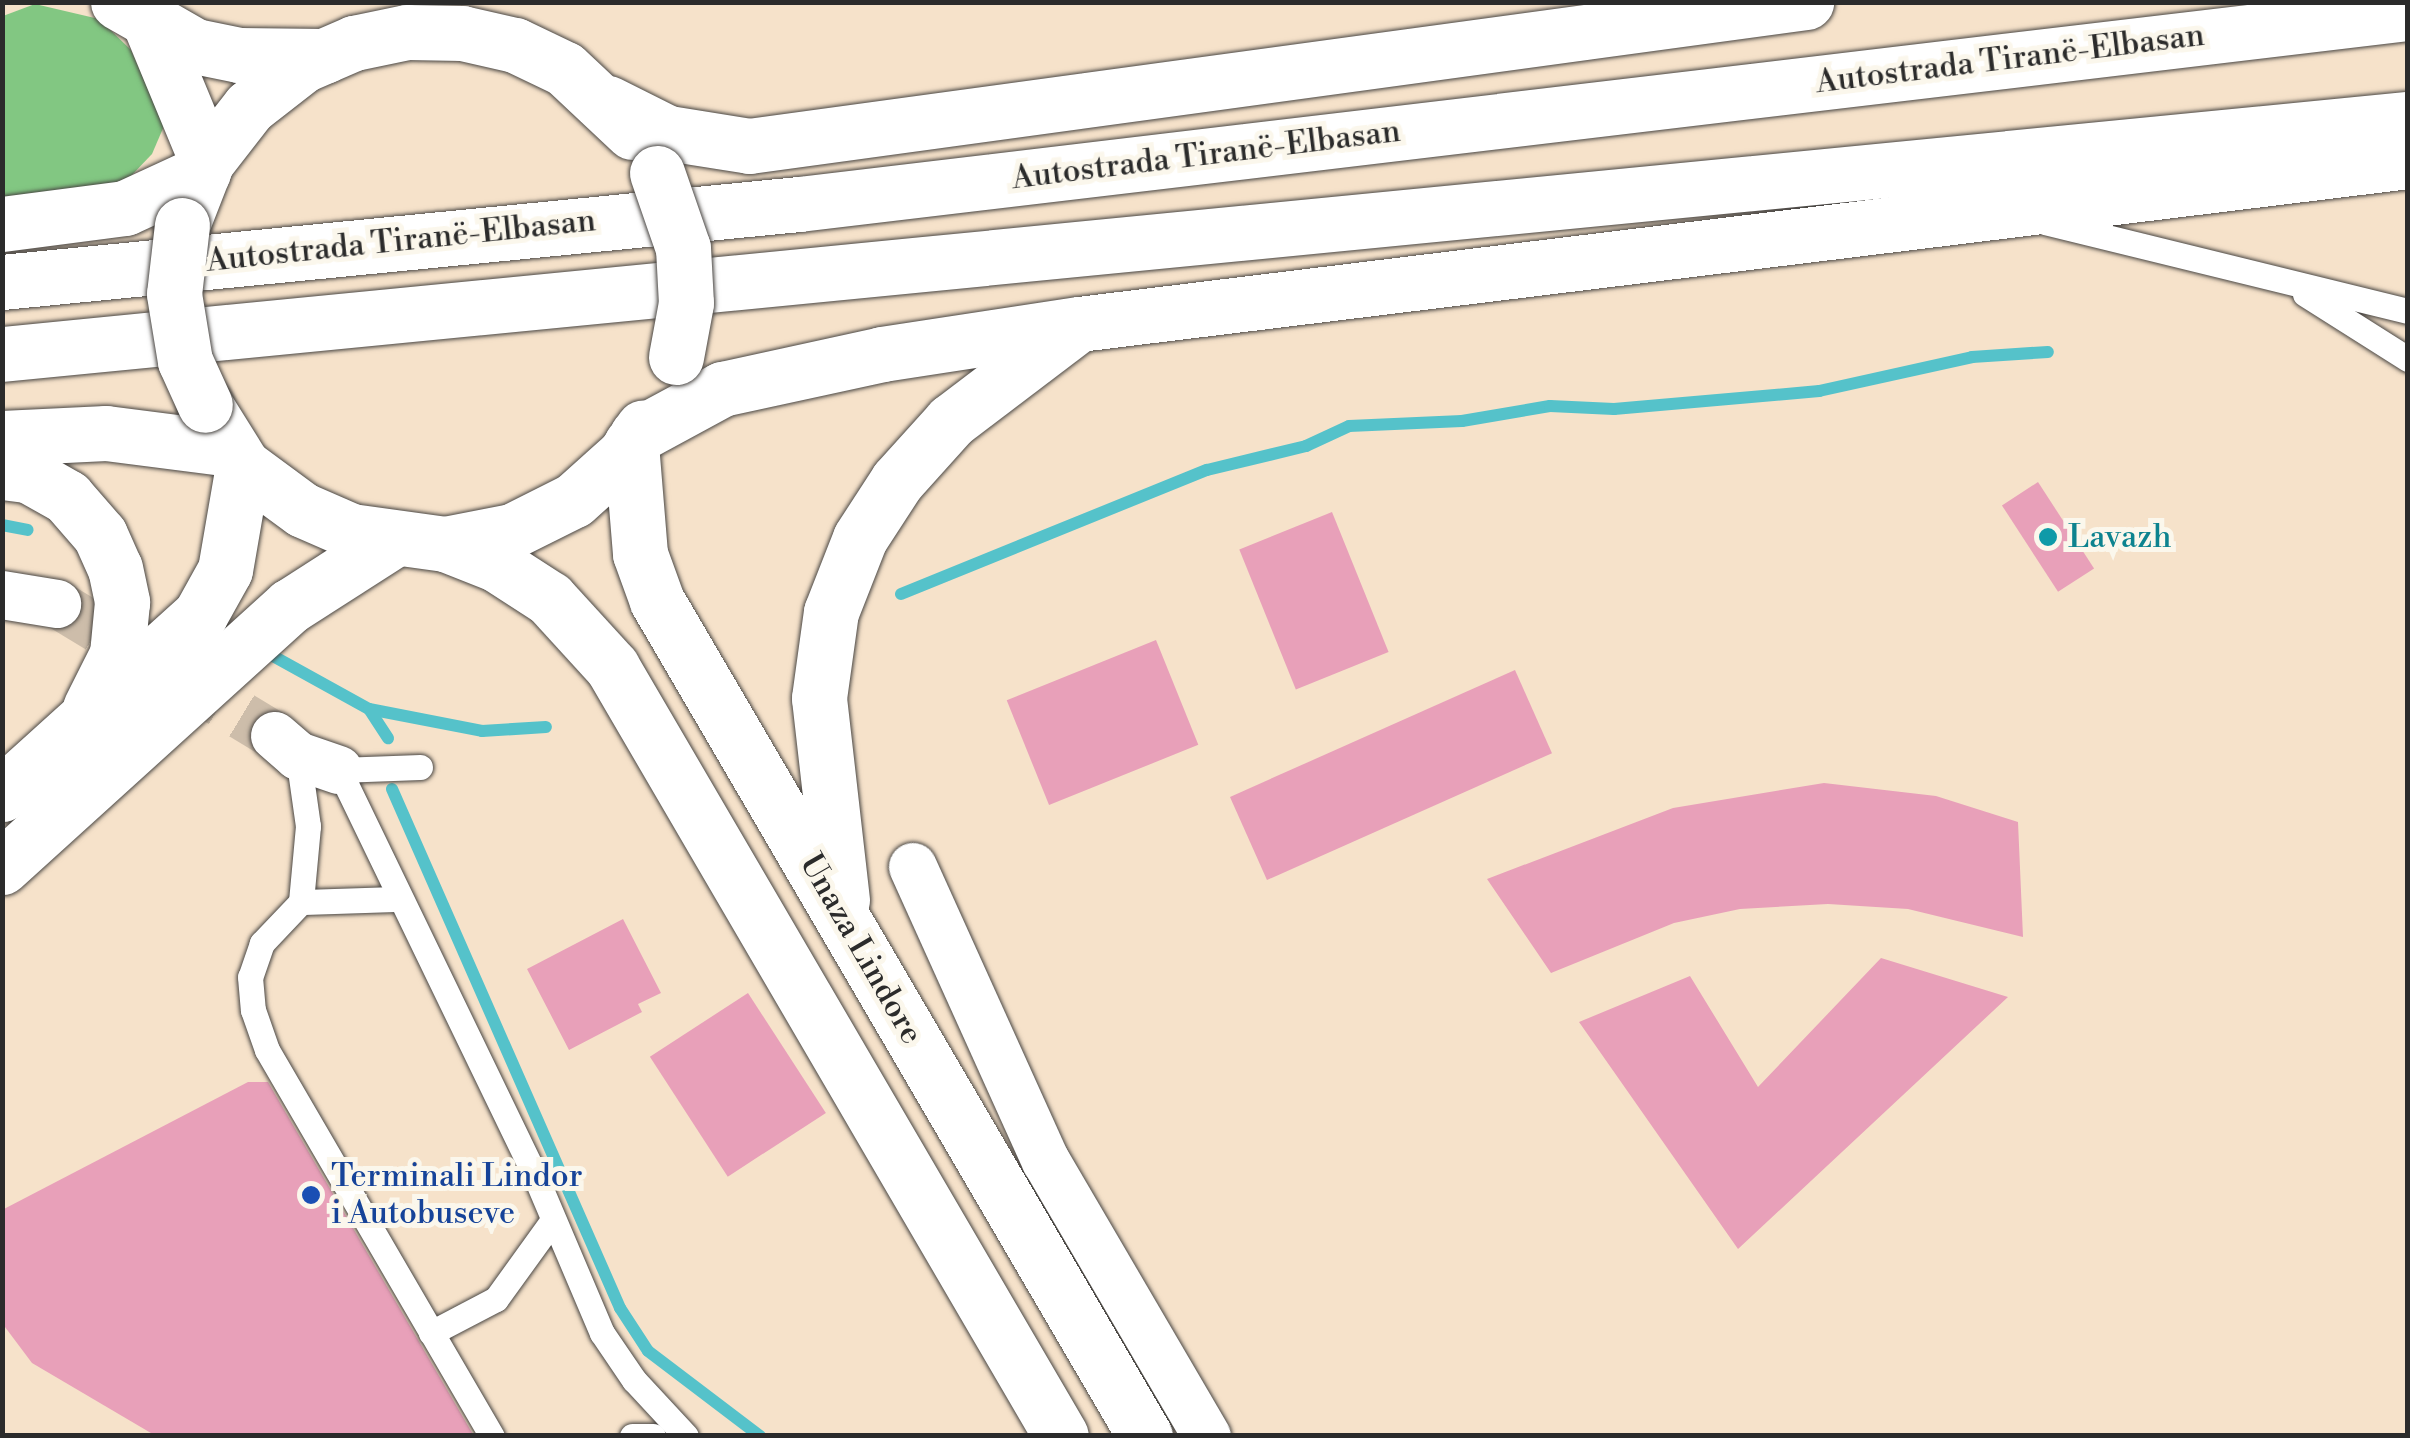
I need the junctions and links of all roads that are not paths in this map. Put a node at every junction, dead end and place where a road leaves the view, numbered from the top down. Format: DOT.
graph roads {
  1 [pos="1806,2"];
  2 [pos="2408,13"];
  3 [pos="135,14"];
  4 [pos="324,56"];
  5 [pos="608,103"];
  6 [pos="2408,119"];
  7 [pos="2408,162"];
  8 [pos="205,167"];
  9 [pos="2001,210"];
  10 [pos="2,224"];
  11 [pos="2,282"];
  12 [pos="2288,284"];
  13 [pos="2408,311"];
  14 [pos="1079,324"];
  15 [pos="2,354"];
  16 [pos="2408,358"];
  17 [pos="2,438"];
  18 [pos="226,440"];
  19 [pos="634,440"];
  20 [pos="2,472"];
  21 [pos="419,542"];
  22 [pos="2,596"];
  23 [pos="58,604"];
  24 [pos="84,720"];
  25 [pos="304,754"];
  26 [pos="420,767"];
  27 [pos="2,794"];
  28 [pos="2,866"];
  29 [pos="913,867"];
  30 [pos="398,899"];
  31 [pos="301,902"];
  32 [pos="844,918"];
  33 [pos="553,1220"];
  34 [pos="431,1333"];
  35 [pos="492,1436"];
  36 [pos="632,1436"];
  37 [pos="653,1436"];
  38 [pos="686,1436"];
  39 [pos="1061,1436"];
  40 [pos="1145,1436"];
  41 [pos="1208,1436"];
  1 -- 5 [label="main road"];
  2 -- 11 [label="main road, Autostrada Tiranë-Elbasan"];
  3 -- 4 [label="main road"];
  3 -- 8 [label="main road"];
  4 -- 5 [label="main road"];
  4 -- 8 [label="main road"];
  5 -- 19 [label="main road, bridge"];
  6 -- 15 [label="main road"];
  7 -- 9 [label="main road"];
  8 -- 10 [label="main road"];
  8 -- 18 [label="main road, bridge"];
  9 -- 12 [label="lane"];
  9 -- 14 [label="main road"];
  12 -- 13 [label="lane"];
  12 -- 16 [label="lane"];
  14 -- 19 [label="main road"];
  14 -- 32 [label="main road"];
  17 -- 18 [label="main road"];
  18 -- 21 [label="main road"];
  18 -- 24 [label="main road"];
  19 -- 21 [label="main road"];
  19 -- 32 [label="main road, Unaza Lindore"];
  20 -- 24 [label="main road"];
  21 -- 28 [label="main road"];
  21 -- 39 [label="main road"];
  22 -- 23 [label="street"];
  24 -- 27 [label="main road"];
  25 -- 26 [label="lane"];
  25 -- 30 [label="lane"];
  25 -- 31 [label="lane"];
  29 -- 41 [label="street"];
  30 -- 31 [label="lane"];
  30 -- 33 [label="lane"];
  31 -- 34 [label="lane"];
  32 -- 40 [label="main road, Unaza Lindore"];
  33 -- 34 [label="lane"];
  33 -- 38 [label="lane"];
  34 -- 35 [label="lane"];
  36 -- 37 [label="lane"];
}
